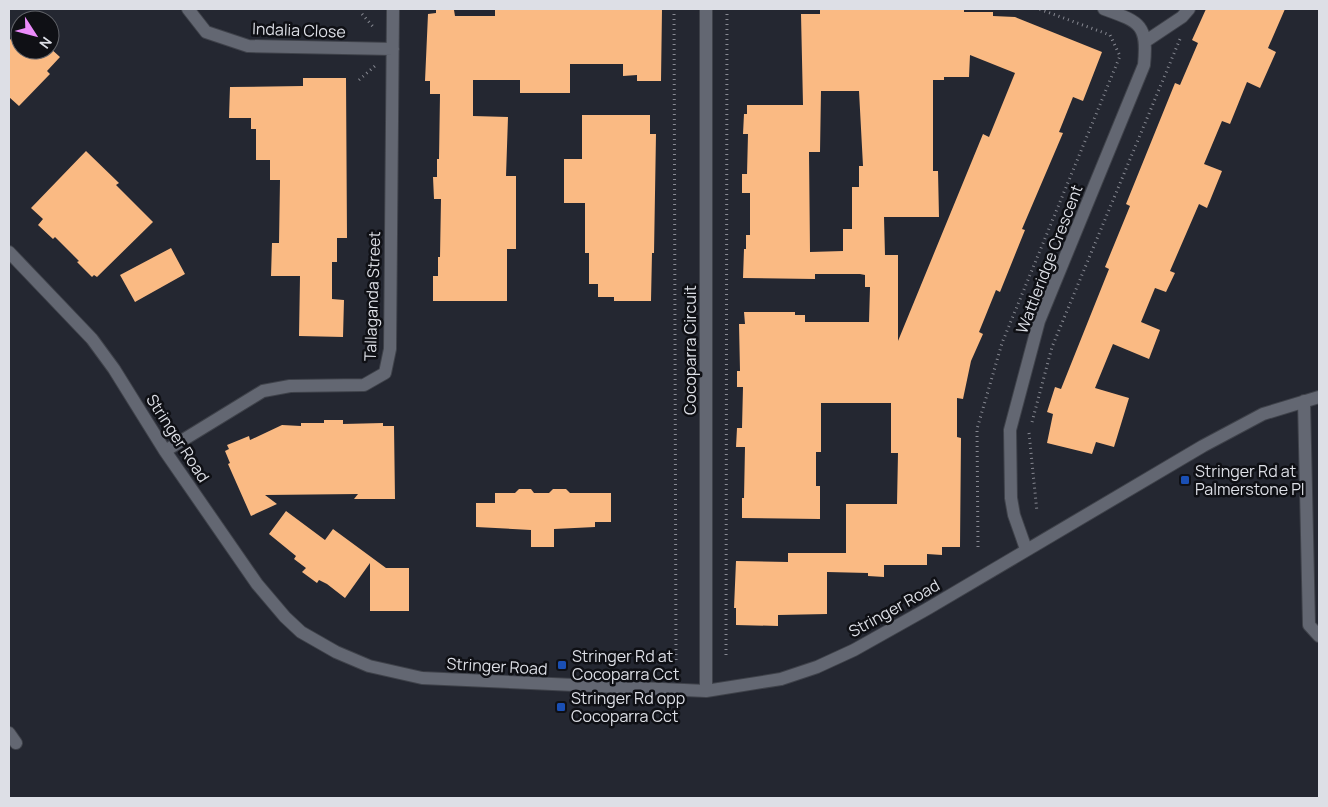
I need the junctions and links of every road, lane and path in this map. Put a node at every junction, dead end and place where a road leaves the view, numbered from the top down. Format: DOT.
graph roads {
  1 [pos="188,9"];
  2 [pos="393,9"];
  3 [pos="674,9"];
  4 [pos="706,9"];
  5 [pos="727,9"];
  6 [pos="1039,9"];
  7 [pos="1104,9"];
  8 [pos="1185,13"];
  9 [pos="1146,41"];
  10 [pos="393,49"];
  11 [pos="9,252"];
  12 [pos="1319,397"];
  13 [pos="1304,401"];
  14 [pos="165,451"];
  15 [pos="1037,512"];
  16 [pos="978,548"];
  17 [pos="1026,549"];
  18 [pos="1319,636"];
  19 [pos="726,655"];
  20 [pos="676,660"];
  21 [pos="706,691"];
  1 -- 10 [label="street, Indalia Close"];
  2 -- 10 [label="street, Tallaganda Street"];
  3 -- 20 [label="path"];
  4 -- 21 [label="street, Cocoparra Circuit"];
  5 -- 19 [label="path"];
  6 -- 16 [label="path"];
  7 -- 9 [label="street"];
  8 -- 9 [label="street"];
  8 -- 15 [label="path"];
  9 -- 17 [label="street, Wattleridge Crescent"];
  10 -- 14 [label="street, Tallaganda Street"];
  11 -- 14 [label="street, Stringer Road"];
  12 -- 13 [label="street, Stringer Road"];
  13 -- 17 [label="street, Stringer Road"];
  13 -- 18 [label="street"];
  14 -- 21 [label="street, Stringer Road"];
  17 -- 21 [label="street, Stringer Road"];
}
